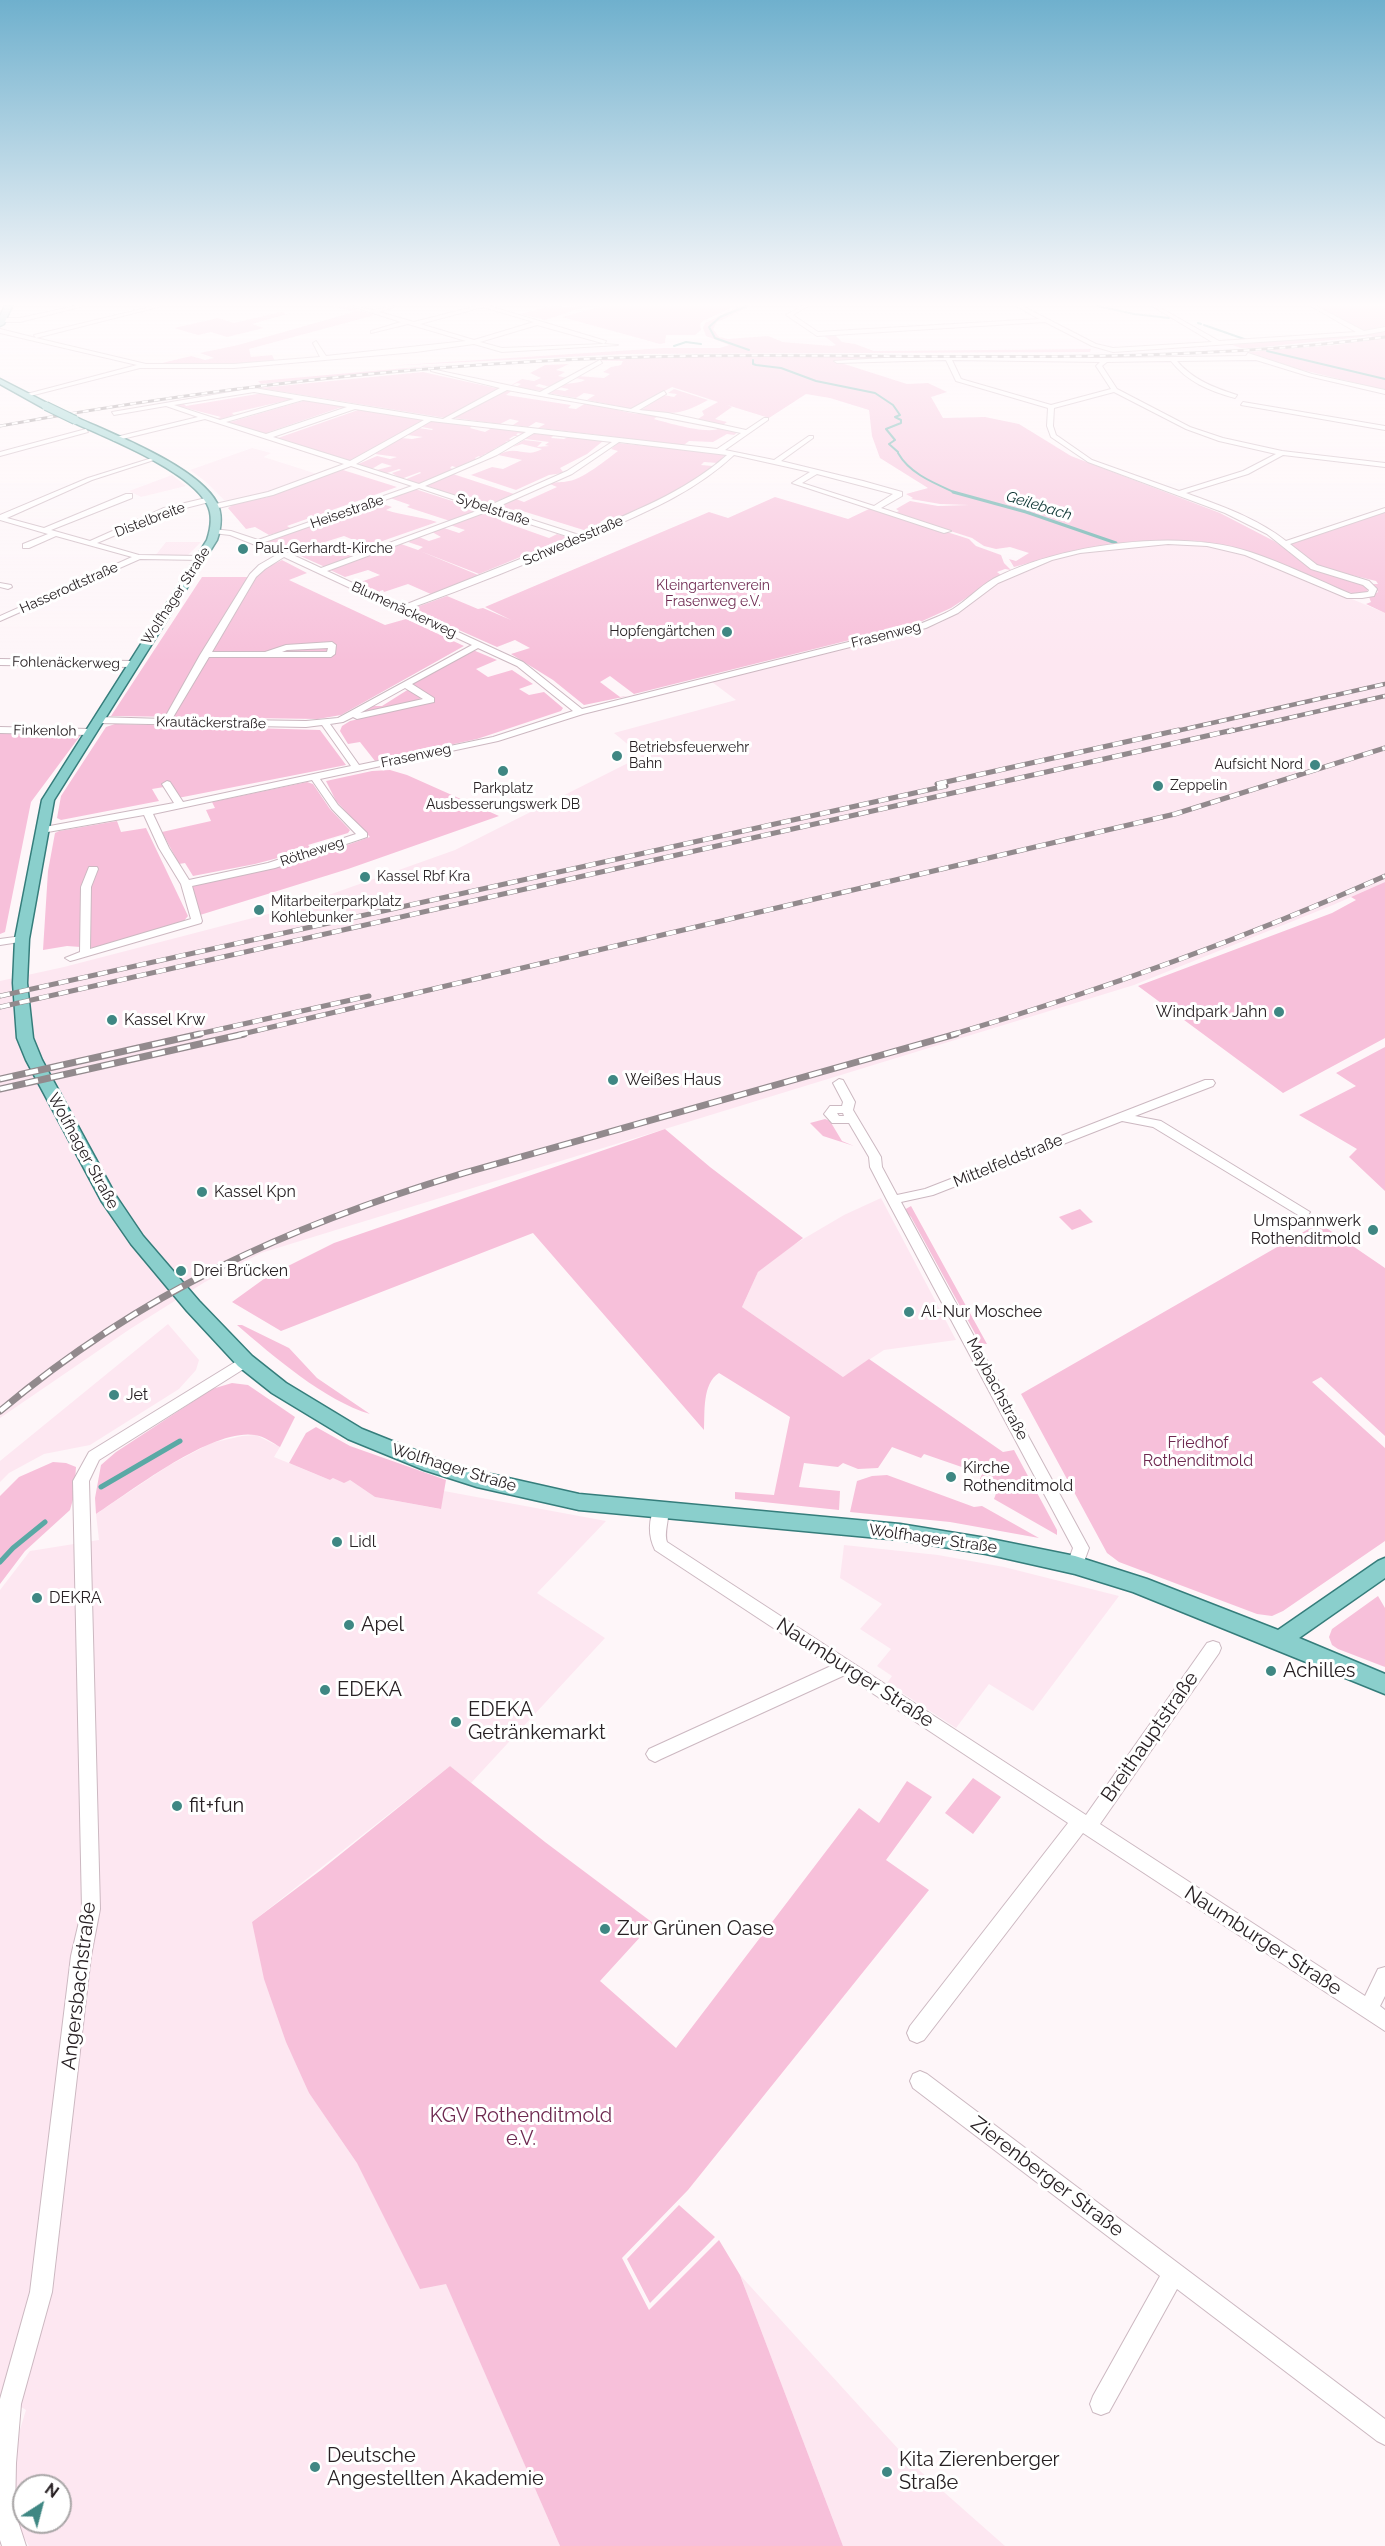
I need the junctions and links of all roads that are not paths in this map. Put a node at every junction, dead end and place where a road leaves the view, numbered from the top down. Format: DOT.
graph roads {
  1 [pos="85,425"];
  2 [pos="173,425"];
  3 [pos="227,425"];
  4 [pos="302,425"];
  5 [pos="419,425"];
  6 [pos="487,425"];
  7 [pos="713,425"];
  8 [pos="758,425"];
  9 [pos="1050,425"];
  10 [pos="1182,425"];
  11 [pos="1366,425"];
  12 [pos="1385,428"];
  13 [pos="532,430"];
  14 [pos="86,431"];
  15 [pos="747,432"];
  16 [pos="265,437"];
  17 [pos="811,437"];
  18 [pos="114,439"];
  19 [pos="618,440"];
  20 [pos="719,451"];
  21 [pos="733,453"];
  22 [pos="1282,453"];
  23 [pos="0,454"];
  24 [pos="154,459"];
  25 [pos="777,461"];
  26 [pos="348,464"];
  27 [pos="1385,465"];
  28 [pos="817,471"];
  29 [pos="418,486"];
  30 [pos="1180,493"];
  31 [pos="129,496"];
  32 [pos="212,503"];
  33 [pos="877,507"];
  34 [pos="487,508"];
  35 [pos="1385,510"];
  36 [pos="0,518"];
  37 [pos="45,530"];
  38 [pos="216,531"];
  39 [pos="947,531"];
  40 [pos="56,533"];
  41 [pos="580,538"];
  42 [pos="258,542"];
  43 [pos="91,543"];
  44 [pos="1286,543"];
  45 [pos="26,546"];
  46 [pos="283,554"];
  47 [pos="139,557"];
  48 [pos="200,558"];
  49 [pos="320,571"];
  50 [pos="401,609"];
  51 [pos="0,619"];
  52 [pos="479,644"];
  53 [pos="204,655"];
  54 [pos="264,655"];
  55 [pos="0,662"];
  56 [pos="133,663"];
  57 [pos="405,684"];
  58 [pos="580,712"];
  59 [pos="340,720"];
  60 [pos="166,722"];
  61 [pos="325,723"];
  62 [pos="93,726"];
  63 [pos="0,730"];
  64 [pos="357,769"];
  65 [pos="314,777"];
  66 [pos="166,784"];
  67 [pos="180,805"];
  68 [pos="147,812"];
  69 [pos="42,830"];
  70 [pos="93,869"];
  71 [pos="186,884"];
  72 [pos="22,939"];
  73 [pos="0,942"];
  74 [pos="85,953"];
  75 [pos="70,958"];
  76 [pos="839,1083"];
  77 [pos="1209,1083"];
  78 [pos="1121,1117"];
  79 [pos="893,1200"];
  80 [pos="1303,1212"];
  81 [pos="245,1361"];
  82 [pos="661,1509"];
  83 [pos="1075,1565"];
  84 [pos="1385,1567"];
  85 [pos="1280,1640"];
  86 [pos="1213,1648"];
  87 [pos="846,1667"];
  88 [pos="1385,1684"];
  89 [pos="655,1754"];
  90 [pos="1084,1824"];
  91 [pos="1385,1976"];
  92 [pos="1368,2010"];
  93 [pos="1385,2021"];
  94 [pos="917,2033"];
  95 [pos="920,2081"];
  96 [pos="1174,2273"];
  97 [pos="1101,2404"];
  98 [pos="1385,2433"];
  99 [pos="14,2546"];
  1 -- 18 [label="main road, bridge"];
  2 -- 18 [label="street"];
  3 -- 16 [label="street, Sybelstraße"];
  4 -- 16 [label="street"];
  5 -- 26 [label="street, Distelbreite"];
  6 -- 13 [label="street"];
  7 -- 15 [label="street"];
  8 -- 15 [label="street"];
  9 -- 30 [label="street"];
  10 -- 22 [label="street"];
  11 -- 12 [label="street"];
  13 -- 19 [label="street"];
  13 -- 29 [label="street, Heisestraße"];
  14 -- 23 [label="street"];
  15 -- 20 [label="street"];
  16 -- 26 [label="street, Sybelstraße"];
  17 -- 25 [label="street"];
  18 -- 24 [label="main road"];
  19 -- 20 [label="street"];
  19 -- 34 [label="street"];
  20 -- 21 [label="street"];
  21 -- 25 [label="street"];
  21 -- 41 [label="street, Schwedesstraße"];
  22 -- 27 [label="street"];
  22 -- 30 [label="street"];
  24 -- 32 [label="main road"];
  24 -- 36 [label="street"];
  25 -- 28 [label="street"];
  26 -- 29 [label="street, Sybelstraße"];
  26 -- 32 [label="street, Distelbreite"];
  28 -- 33 [label="street"];
  28 -- 33 [label="street"];
  29 -- 34 [label="street, Sybelstraße"];
  29 -- 42 [label="street, Heisestraße"];
  30 -- 44 [label="street"];
  31 -- 37 [label="street"];
  32 -- 38 [label="main road, Wolfhager Straße"];
  32 -- 43 [label="street, Distelbreite"];
  33 -- 39 [label="street"];
  34 -- 41 [label="street, Sybelstraße"];
  34 -- 49 [label="street"];
  35 -- 44 [label="street"];
  36 -- 37 [label="street"];
  37 -- 40 [label="street"];
  38 -- 42 [label="street, Blumenäckerweg"];
  38 -- 48 [label="main road, Wolfhager Straße"];
  40 -- 43 [label="street"];
  40 -- 45 [label="street"];
  41 -- 50 [label="street, Schwedesstraße"];
  42 -- 46 [label="street, Blumenäckerweg"];
  43 -- 47 [label="street"];
  44 -- 58 [label="street, Frasenweg"];
  46 -- 49 [label="street, Blumenäckerweg"];
  46 -- 53 [label="street"];
  47 -- 48 [label="street"];
  47 -- 51 [label="street, Hasserodtstraße"];
  48 -- 56 [label="main road, Wolfhager Straße"];
  49 -- 50 [label="street, Blumenäckerweg"];
  50 -- 52 [label="street, Blumenäckerweg"];
  52 -- 57 [label="street, Krautäckerstraße"];
  52 -- 58 [label="street, Blumenäckerweg"];
  53 -- 54 [label="street"];
  53 -- 60 [label="street"];
  54 -- 54 [label="street"];
  55 -- 56 [label="street, Fohlenäckerweg"];
  56 -- 62 [label="main road, Wolfhager Straße"];
  57 -- 59 [label="street, Krautäckerstraße"];
  57 -- 59 [label="street, Krautäckerstraße"];
  58 -- 64 [label="street, Frasenweg"];
  59 -- 61 [label="street, Krautäckerstraße"];
  60 -- 61 [label="street, Krautäckerstraße"];
  60 -- 62 [label="street, Krautäckerstraße"];
  61 -- 64 [label="street"];
  62 -- 63 [label="street, Finkenloh"];
  62 -- 69 [label="main road, Wolfhager Straße"];
  64 -- 65 [label="street, Frasenweg"];
  65 -- 67 [label="street, Frasenweg"];
  65 -- 71 [label="street, Rötheweg"];
  66 -- 67 [label="street"];
  67 -- 68 [label="street, Frasenweg"];
  68 -- 69 [label="street, Frasenweg"];
  68 -- 71 [label="street"];
  69 -- 72 [label="main road, Wolfhager Straße"];
  70 -- 74 [label="street"];
  71 -- 74 [label="street"];
  72 -- 73 [label="street"];
  72 -- 81 [label="main road, Wolfhager Straße"];
  74 -- 75 [label="street"];
  76 -- 79 [label="street, Maybachstraße"];
  77 -- 78 [label="street, Mittelfeldstraße"];
  78 -- 79 [label="street, Mittelfeldstraße"];
  78 -- 80 [label="street"];
  79 -- 83 [label="street, Maybachstraße"];
  81 -- 82 [label="main road, Wolfhager Straße"];
  81 -- 99 [label="street, Angersbachstraße"];
  82 -- 83 [label="main road, Wolfhager Straße"];
  82 -- 87 [label="street, Naumburger Straße"];
  83 -- 85 [label="main road, Wolfhager Straße"];
  84 -- 85 [label="main road"];
  85 -- 88 [label="main road, Wolfhager Straße"];
  86 -- 90 [label="street, Breithauptstraße"];
  87 -- 89 [label="street"];
  87 -- 90 [label="street, Naumburger Straße"];
  90 -- 92 [label="street, Naumburger Straße"];
  90 -- 94 [label="street"];
  91 -- 92 [label="street"];
  92 -- 93 [label="street, Naumburger Straße"];
  95 -- 96 [label="street, Zierenberger Straße"];
  96 -- 97 [label="street"];
  96 -- 98 [label="street, Zierenberger Straße"];
}
